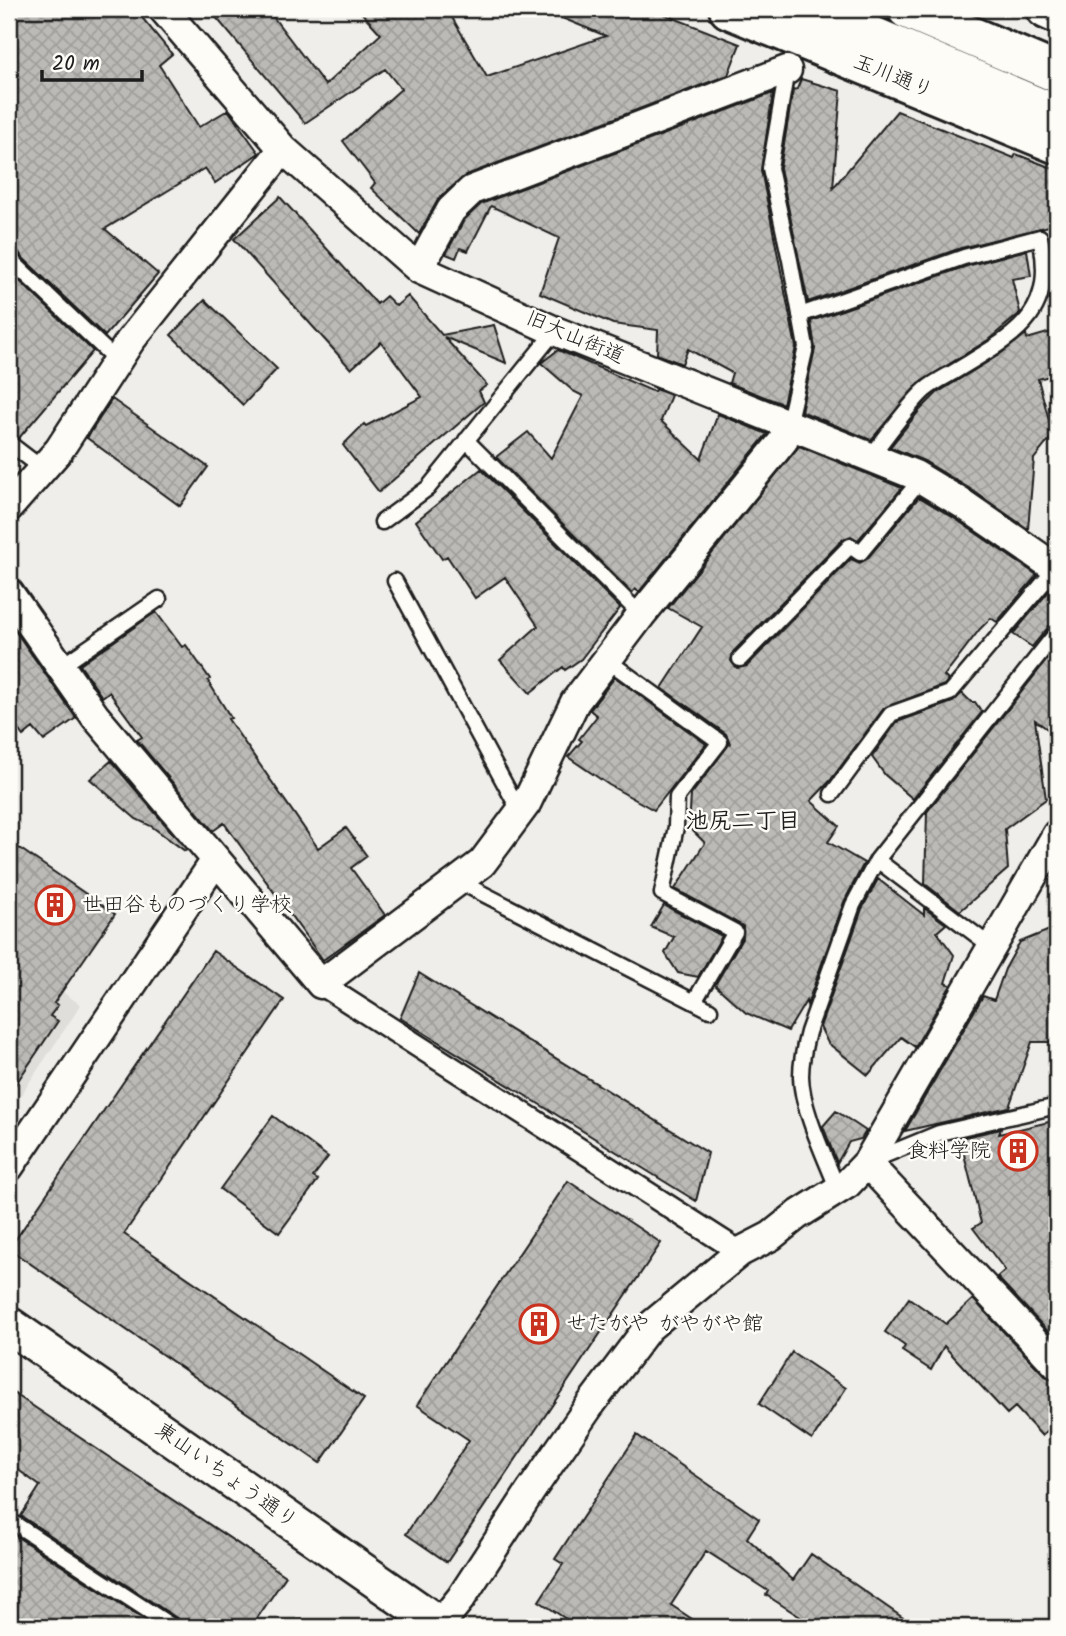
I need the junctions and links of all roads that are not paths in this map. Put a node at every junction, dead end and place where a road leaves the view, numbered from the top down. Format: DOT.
graph roads {
  1 [pos="163,9"];
  2 [pos="729,9"];
  3 [pos="907,9"];
  4 [pos="1046,9"];
  5 [pos="1057,14"];
  6 [pos="794,44"];
  7 [pos="1057,73"];
  8 [pos="1057,115"];
  9 [pos="1057,144"];
  10 [pos="283,149"];
  11 [pos="9,255"];
  12 [pos="419,268"];
  13 [pos="800,315"];
  14 [pos="555,331"];
  15 [pos="117,361"];
  16 [pos="788,425"];
  17 [pos="466,440"];
  18 [pos="9,443"];
  19 [pos="870,457"];
  20 [pos="43,469"];
  21 [pos="921,479"];
  22 [pos="9,507"];
  23 [pos="382,523"];
  24 [pos="1057,568"];
  25 [pos="395,581"];
  26 [pos="9,593"];
  27 [pos="159,599"];
  28 [pos="642,615"];
  29 [pos="1057,632"];
  30 [pos="740,659"];
  31 [pos="607,660"];
  32 [pos="60,667"];
  33 [pos="832,794"];
  34 [pos="520,812"];
  35 [pos="1057,834"];
  36 [pos="216,860"];
  37 [pos="877,860"];
  38 [pos="458,881"];
  39 [pos="992,947"];
  40 [pos="321,984"];
  41 [pos="694,1002"];
  42 [pos="710,1010"];
  43 [pos="1057,1106"];
  44 [pos="867,1163"];
  45 [pos="9,1167"];
  46 [pos="838,1190"];
  47 [pos="740,1252"];
  48 [pos="9,1325"];
  49 [pos="1057,1365"];
  50 [pos="9,1520"];
  51 [pos="441,1626"];
  52 [pos="173,1627"];
  1 -- 10 [label="street, 旧大山街道"];
  2 -- 6 [label="highway, 玉川通り"];
  3 -- 7 [label="highway"];
  4 -- 5 [label="highway"];
  6 -- 8 [label="highway"];
  6 -- 9 [label="highway, 玉川通り"];
  6 -- 12 [label="street"];
  6 -- 13 [label="lane"];
  10 -- 12 [label="street, 旧大山街道"];
  10 -- 15 [label="street"];
  11 -- 15 [label="lane"];
  12 -- 14 [label="street, 旧大山街道"];
  13 -- 16 [label="lane"];
  13 -- 19 [label="lane"];
  14 -- 16 [label="street, 旧大山街道"];
  14 -- 17 [label="lane"];
  15 -- 20 [label="street"];
  16 -- 19 [label="street, 旧大山街道"];
  16 -- 28 [label="street"];
  17 -- 23 [label="lane"];
  17 -- 28 [label="lane"];
  18 -- 20 [label="lane"];
  19 -- 21 [label="street, 旧大山街道"];
  20 -- 22 [label="street"];
  21 -- 24 [label="street, 旧大山街道"];
  21 -- 30 [label="lane"];
  24 -- 33 [label="lane"];
  25 -- 34 [label="lane"];
  26 -- 32 [label="street"];
  27 -- 32 [label="lane"];
  28 -- 31 [label="street"];
  29 -- 37 [label="lane"];
  31 -- 34 [label="street"];
  31 -- 41 [label="lane"];
  32 -- 36 [label="street"];
  34 -- 38 [label="street"];
  35 -- 39 [label="street"];
  36 -- 40 [label="street"];
  36 -- 45 [label="street"];
  37 -- 39 [label="lane"];
  37 -- 46 [label="lane"];
  38 -- 40 [label="street"];
  38 -- 41 [label="lane"];
  39 -- 44 [label="street"];
  40 -- 47 [label="street"];
  41 -- 42 [label="lane"];
  43 -- 44 [label="lane"];
  44 -- 46 [label="street"];
  44 -- 49 [label="street"];
  46 -- 47 [label="street"];
  47 -- 51 [label="street"];
  48 -- 51 [label="street, 東山いちょう通り"];
  50 -- 52 [label="lane"];
}
